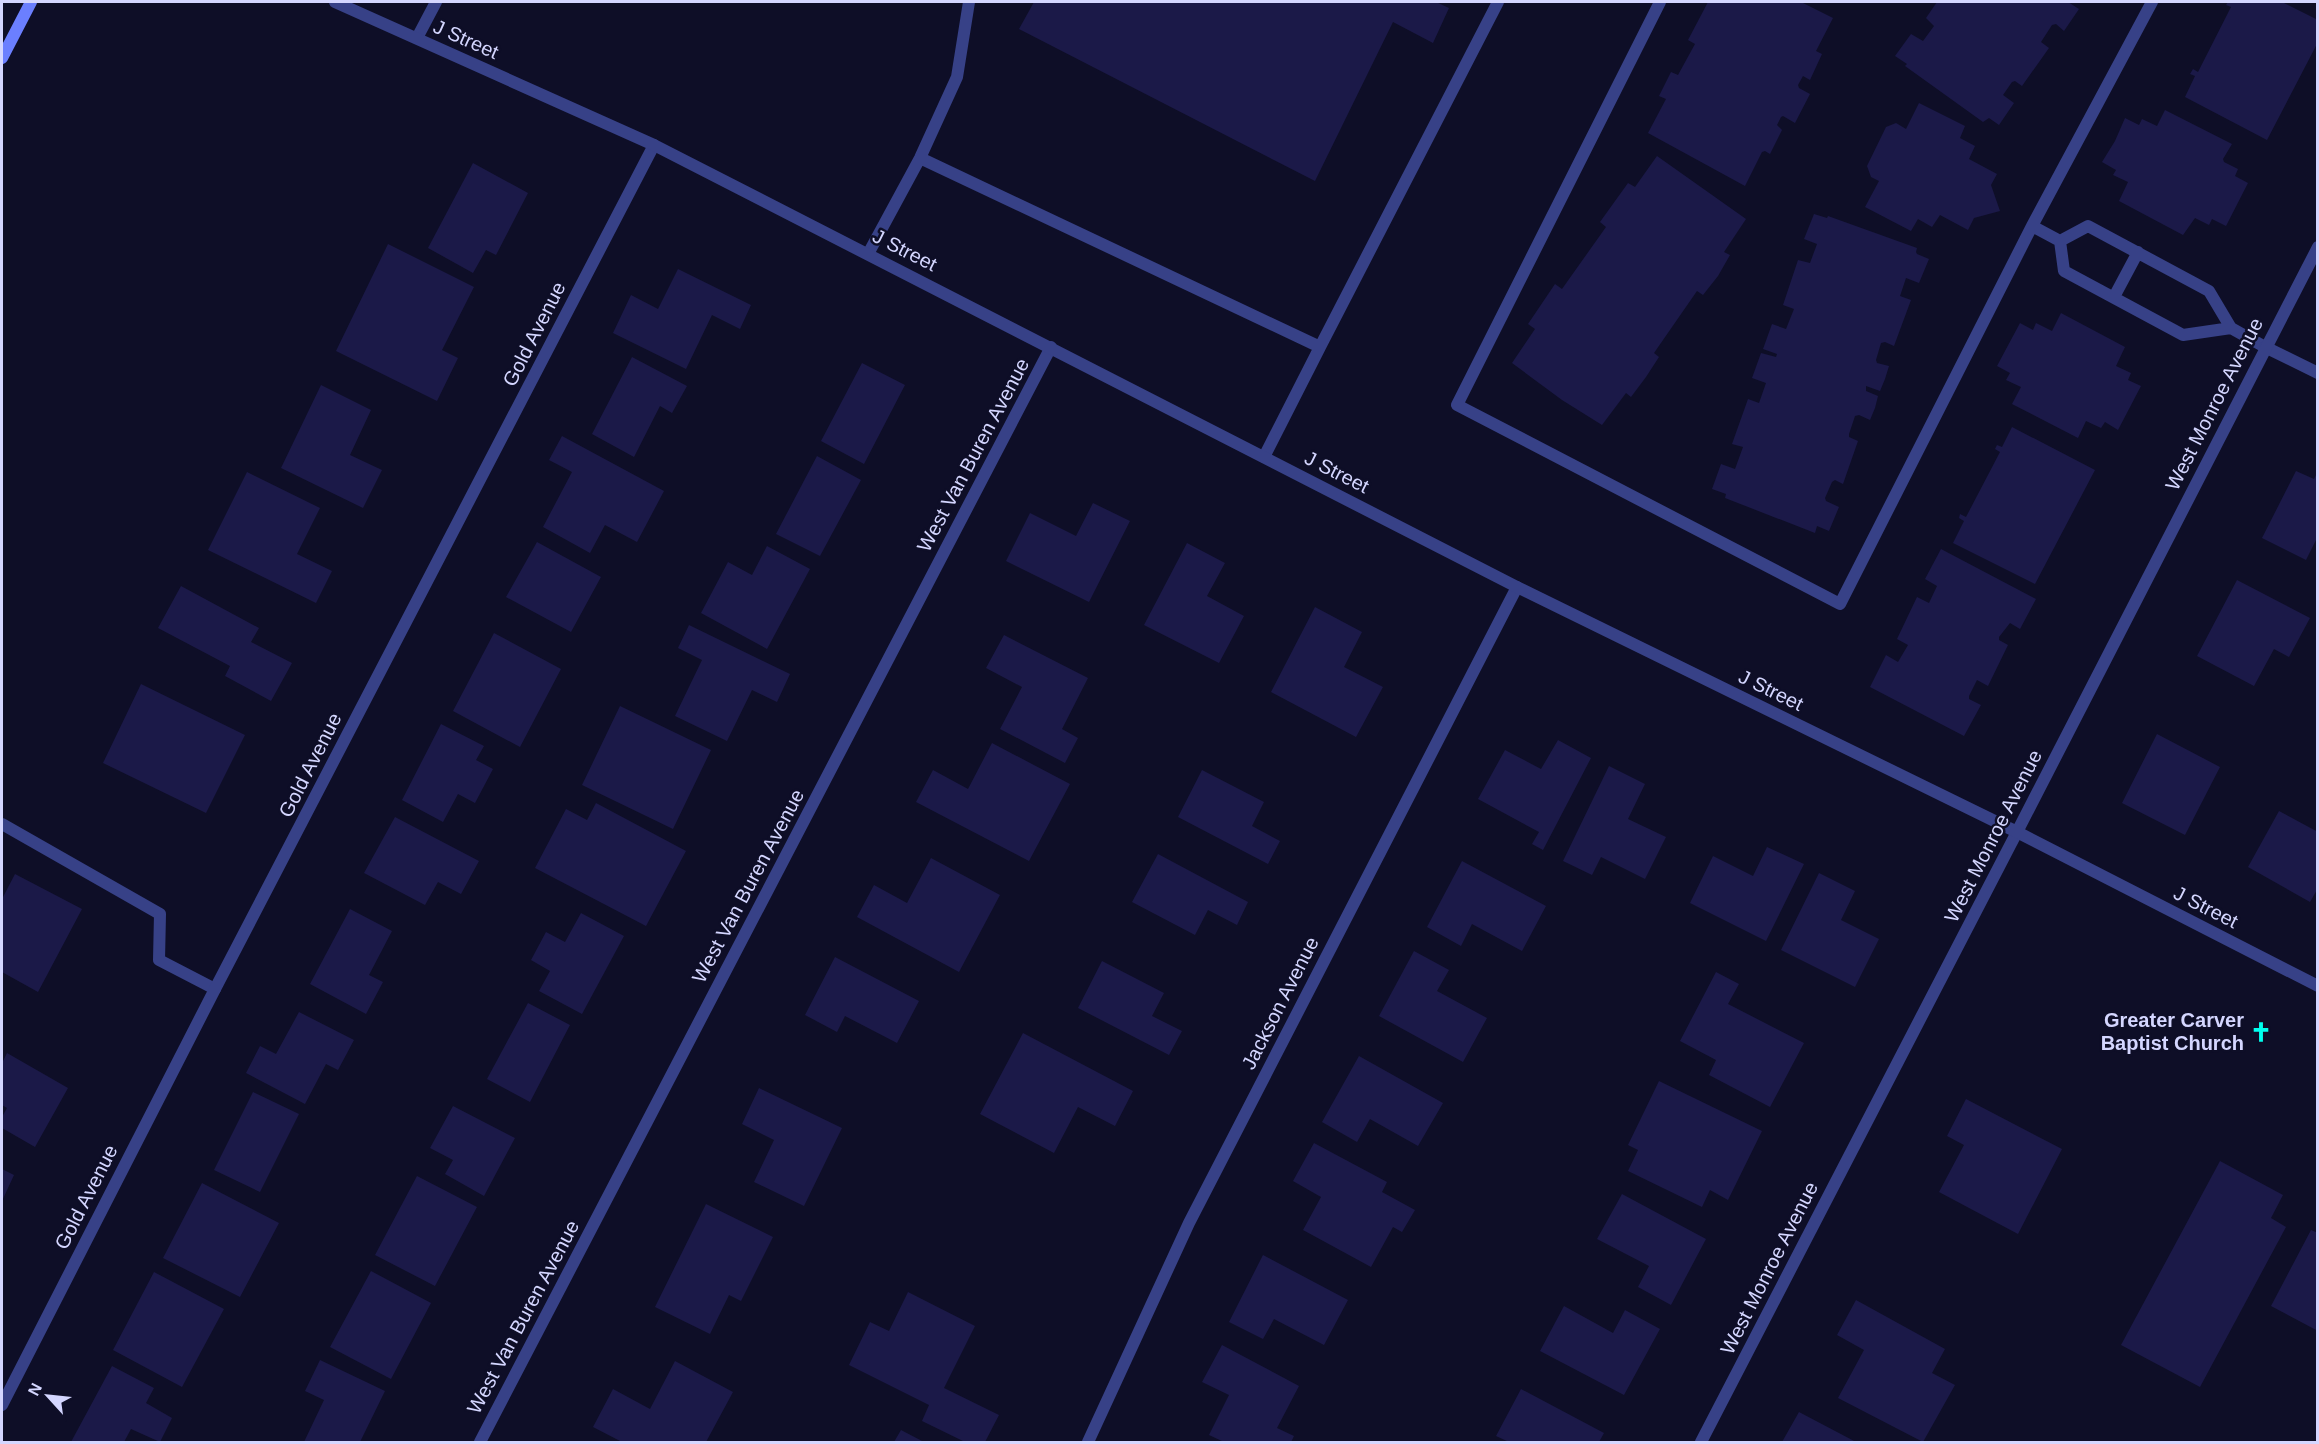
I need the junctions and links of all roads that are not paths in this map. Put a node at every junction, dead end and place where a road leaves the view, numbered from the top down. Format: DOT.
graph roads {
  1 [pos="31,2"];
  2 [pos="335,2"];
  3 [pos="436,2"];
  4 [pos="969,2"];
  5 [pos="1498,2"];
  6 [pos="1660,2"];
  7 [pos="2152,2"];
  8 [pos="417,38"];
  9 [pos="2,58"];
  10 [pos="654,145"];
  11 [pos="920,158"];
  12 [pos="2032,226"];
  13 [pos="2060,241"];
  14 [pos="2318,247"];
  15 [pos="2138,252"];
  16 [pos="868,254"];
  17 [pos="2114,297"];
  18 [pos="2231,328"];
  19 [pos="1051,347"];
  20 [pos="2265,347"];
  21 [pos="1320,348"];
  22 [pos="2318,373"];
  23 [pos="1264,457"];
  24 [pos="1517,587"];
  25 [pos="2,824"];
  26 [pos="2017,832"];
  27 [pos="2318,986"];
  28 [pos="215,989"];
  29 [pos="2,1405"];
  30 [pos="480,1443"];
  31 [pos="1088,1443"];
  32 [pos="1701,1443"];
  1 -- 9 [label="main road"];
  2 -- 8 [label="street, J Street"];
  3 -- 8 [label="street"];
  4 -- 11 [label="street"];
  5 -- 21 [label="street"];
  6 -- 12 [label="street"];
  7 -- 12 [label="street"];
  8 -- 10 [label="street, J Street"];
  10 -- 16 [label="street, J Street"];
  10 -- 28 [label="street, Gold Avenue"];
  11 -- 16 [label="street"];
  11 -- 21 [label="street"];
  12 -- 13 [label="street"];
  13 -- 15 [label="street"];
  13 -- 17 [label="street"];
  14 -- 20 [label="street, West Monroe Avenue"];
  15 -- 17 [label="street"];
  15 -- 18 [label="street"];
  16 -- 19 [label="street, J Street"];
  17 -- 18 [label="street"];
  18 -- 20 [label="street"];
  19 -- 23 [label="street, J Street"];
  19 -- 30 [label="street, West Van Buren Avenue"];
  20 -- 22 [label="street"];
  20 -- 26 [label="street, West Monroe Avenue"];
  21 -- 23 [label="street"];
  23 -- 24 [label="street, J Street"];
  24 -- 26 [label="street, J Street"];
  24 -- 31 [label="street, Jackson Avenue"];
  25 -- 28 [label="street"];
  26 -- 27 [label="street, J Street"];
  26 -- 32 [label="street, West Monroe Avenue"];
  28 -- 29 [label="street, Gold Avenue"];
}
